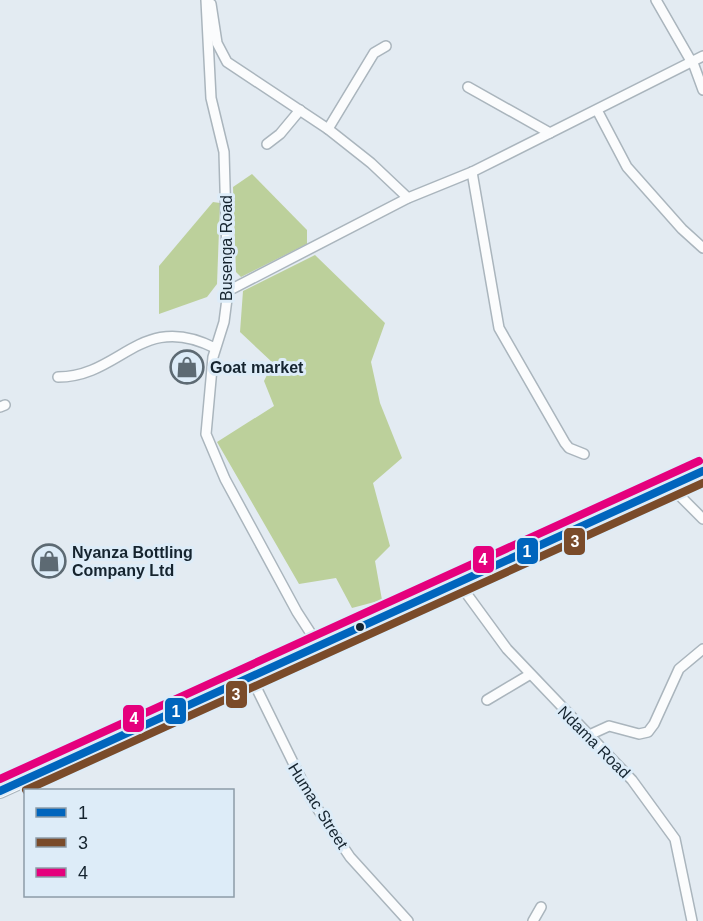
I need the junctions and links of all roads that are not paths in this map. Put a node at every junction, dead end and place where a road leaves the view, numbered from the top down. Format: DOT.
graph roads {
  1 [pos="208,0"];
  2 [pos="656,0"];
  3 [pos="386,46"];
  4 [pos="703,56"];
  5 [pos="691,61"];
  6 [pos="468,87"];
  7 [pos="703,90"];
  8 [pos="300,110"];
  9 [pos="597,110"];
  10 [pos="328,129"];
  11 [pos="550,133"];
  12 [pos="267,144"];
  13 [pos="472,172"];
  14 [pos="408,198"];
  15 [pos="703,248"];
  16 [pos="228,291"];
  17 [pos="214,348"];
  18 [pos="57,377"];
  19 [pos="584,454"];
  20 [pos="703,471"];
  21 [pos="670,486"];
  22 [pos="703,519"];
  23 [pos="458,582"];
  24 [pos="320,646"];
  25 [pos="703,649"];
  26 [pos="529,675"];
  27 [pos="251,677"];
  28 [pos="487,700"];
  29 [pos="587,736"];
  30 [pos="0,791"];
  31 [pos="541,907"];
  32 [pos="408,921"];
  33 [pos="533,921"];
  34 [pos="692,921"];
  1 -- 8 [label="street"];
  1 -- 16 [label="street, Busenga Road"];
  2 -- 5 [label="street"];
  3 -- 10 [label="street"];
  4 -- 5 [label="street"];
  5 -- 7 [label="street"];
  5 -- 9 [label="street"];
  6 -- 11 [label="street"];
  8 -- 10 [label="street"];
  8 -- 12 [label="street"];
  9 -- 11 [label="street"];
  9 -- 15 [label="street"];
  10 -- 14 [label="street"];
  11 -- 13 [label="street"];
  13 -- 14 [label="street"];
  13 -- 19 [label="street"];
  14 -- 16 [label="street"];
  16 -- 17 [label="street, Busenga Road"];
  17 -- 18 [label="street"];
  17 -- 24 [label="street, Busenga Road"];
  20 -- 21 [label="highway"];
  21 -- 22 [label="street"];
  21 -- 23 [label="highway"];
  23 -- 24 [label="highway"];
  23 -- 26 [label="street, Ndama Road"];
  24 -- 27 [label="highway"];
  25 -- 29 [label="street"];
  26 -- 28 [label="street"];
  26 -- 29 [label="street, Ndama Road"];
  27 -- 30 [label="highway"];
  27 -- 32 [label="street, Humac Street"];
  29 -- 34 [label="street, Ndama Road"];
  31 -- 33 [label="street"];
}
